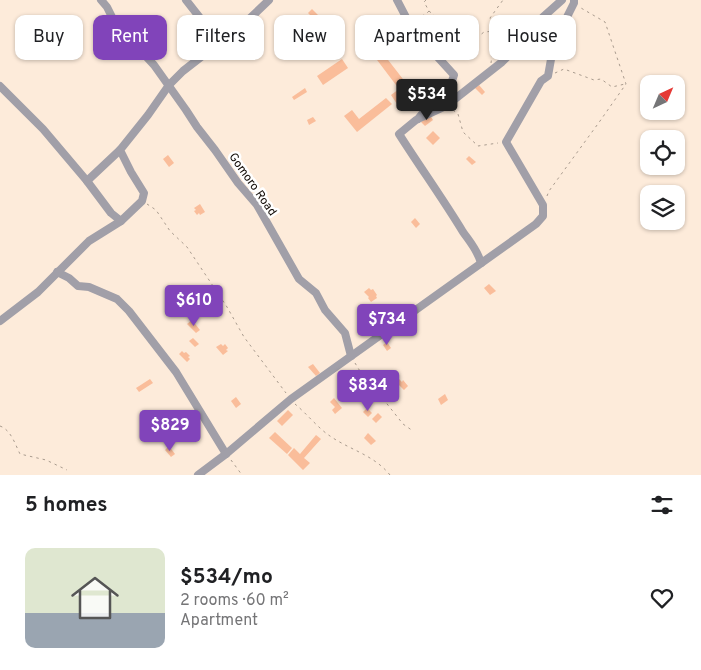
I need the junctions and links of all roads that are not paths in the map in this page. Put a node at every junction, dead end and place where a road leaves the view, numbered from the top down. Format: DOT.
graph roads {
  1 [pos="101,0"];
  2 [pos="186,0"];
  3 [pos="269,0"];
  4 [pos="397,0"];
  5 [pos="562,0"];
  6 [pos="574,2"];
  7 [pos="198,15"];
  8 [pos="253,15"];
  9 [pos="197,60"];
  10 [pos="169,85"];
  11 [pos="0,86"];
  12 [pos="416,120"];
  13 [pos="120,150"];
  14 [pos="86,181"];
  15 [pos="121,221"];
  16 [pos="481,262"];
  17 [pos="57,272"];
  18 [pos="0,321"];
  19 [pos="351,356"];
  20 [pos="226,454"];
  21 [pos="198,475"];
  1 -- 10 [label="street, Gomoro Road"];
  2 -- 7 [label="street"];
  3 -- 8 [label="street"];
  4 -- 12 [label="street"];
  5 -- 12 [label="street"];
  6 -- 16 [label="street"];
  9 -- 10 [label="street"];
  10 -- 13 [label="street"];
  10 -- 19 [label="street, Gomoro Road"];
  11 -- 14 [label="street"];
  12 -- 16 [label="street"];
  13 -- 14 [label="street"];
  13 -- 15 [label="street"];
  14 -- 15 [label="street"];
  15 -- 17 [label="street"];
  16 -- 19 [label="street"];
  17 -- 18 [label="street"];
  17 -- 20 [label="street"];
  19 -- 20 [label="street"];
  20 -- 21 [label="street"];
}
